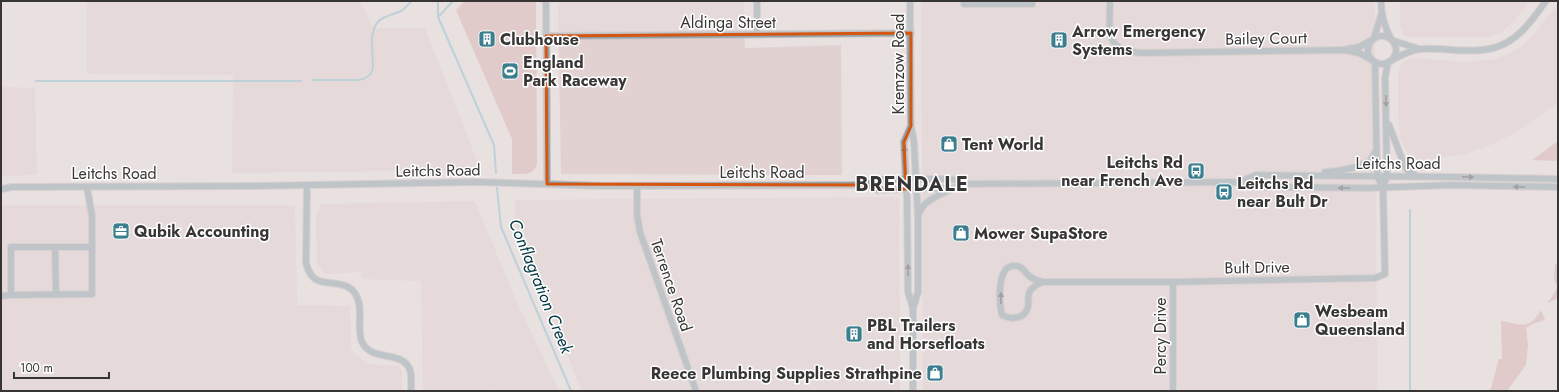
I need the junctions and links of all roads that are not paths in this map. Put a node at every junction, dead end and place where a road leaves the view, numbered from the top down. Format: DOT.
graph roads {
  1 [pos="546,1"];
  2 [pos="757,1"];
  3 [pos="910,1"];
  4 [pos="964,1"];
  5 [pos="1032,1"];
  6 [pos="1110,1"];
  7 [pos="1381,1"];
  8 [pos="1546,1"];
  9 [pos="1381,11"];
  10 [pos="911,33"];
  11 [pos="757,34"];
  12 [pos="546,36"];
  13 [pos="1373,39"];
  14 [pos="1393,40"];
  15 [pos="1421,49"];
  16 [pos="1344,50"];
  17 [pos="1374,61"];
  18 [pos="1390,61"];
  19 [pos="1387,119"];
  20 [pos="911,126"];
  21 [pos="1376,150"];
  22 [pos="1296,176"];
  23 [pos="1377,176"];
  24 [pos="1387,176"];
  25 [pos="1418,176"];
  26 [pos="906,179"];
  27 [pos="916,179"];
  28 [pos="1558,179"];
  29 [pos="1240,182"];
  30 [pos="1,184"];
  31 [pos="547,184"];
  32 [pos="965,184"];
  33 [pos="307,185"];
  34 [pos="865,185"];
  35 [pos="12,186"];
  36 [pos="637,186"];
  37 [pos="87,187"];
  38 [pos="1383,187"];
  39 [pos="1558,187"];
  40 [pos="953,188"];
  41 [pos="1,189"];
  42 [pos="906,189"];
  43 [pos="917,189"];
  44 [pos="918,217"];
  45 [pos="92,246"];
  46 [pos="55,247"];
  47 [pos="1043,282"];
  48 [pos="1172,282"];
  49 [pos="56,294"];
  50 [pos="11,295"];
  51 [pos="1,296"];
  52 [pos="913,308"];
  53 [pos="411,391"];
  54 [pos="696,391"];
  55 [pos="913,391"];
  56 [pos="1173,391"];
  1 -- 12 [label="street"];
  2 -- 11 [label="street"];
  3 -- 10 [label="street, Kremzow Road"];
  4 -- 5 [label="street"];
  6 -- 16 [label="street, Bailey Court"];
  7 -- 9 [label="street"];
  8 -- 15 [label="street"];
  9 -- 13 [label="street"];
  9 -- 14 [label="street"];
  10 -- 11 [label="street, Aldinga Street"];
  10 -- 20 [label="street, Kremzow Road"];
  11 -- 12 [label="street, Aldinga Street"];
  12 -- 31 [label="street"];
  13 -- 14 [label="street"];
  13 -- 16 [label="street, Bailey Court"];
  13 -- 17 [label="street"];
  14 -- 15 [label="street"];
  14 -- 18 [label="street"];
  15 -- 18 [label="street"];
  16 -- 17 [label="street, Bailey Court"];
  17 -- 18 [label="street"];
  17 -- 21 [label="street"];
  18 -- 19 [label="street, one-way"];
  19 -- 24 [label="street"];
  19 -- 25 [label="street"];
  26 -- 20 [label="street, Kremzow Road, one-way"];
  20 -- 27 [label="street, Kremzow Road"];
  21 -- 22 [label="street"];
  21 -- 23 [label="street"];
  22 -- 23 [label="street, Leitchs Road"];
  22 -- 29 [label="street, Leitchs Road"];
  23 -- 24 [label="street, Leitchs Road"];
  23 -- 38 [label="street"];
  24 -- 25 [label="street, Leitchs Road"];
  24 -- 38 [label="street"];
  25 -- 28 [label="street, Leitchs Road, one-way"];
  26 -- 27 [label="street, Leitchs Road"];
  26 -- 34 [label="street, Leitchs Road"];
  26 -- 42 [label="street, Kremzow Road"];
  27 -- 32 [label="street, Leitchs Road"];
  27 -- 43 [label="street, Kremzow Road"];
  29 -- 32 [label="street, Leitchs Road"];
  38 -- 29 [label="street, Leitchs Road, one-way"];
  30 -- 35 [label="street, Leitchs Road"];
  31 -- 33 [label="street, Leitchs Road"];
  31 -- 36 [label="street, Leitchs Road"];
  32 -- 40 [label="street, Leitchs Road"];
  33 -- 37 [label="street, Leitchs Road"];
  33 -- 53 [label="street"];
  34 -- 36 [label="street, Leitchs Road"];
  34 -- 42 [label="street, Leitchs Road"];
  35 -- 37 [label="street, Leitchs Road"];
  35 -- 41 [label="street, Leitchs Road"];
  36 -- 54 [label="street, Terrence Road"];
  37 -- 45 [label="street"];
  39 -- 38 [label="street, Leitchs Road, one-way"];
  38 -- 48 [label="street, Bult Drive"];
  40 -- 43 [label="street, Leitchs Road"];
  40 -- 44 [label="street"];
  42 -- 43 [label="street, Leitchs Road"];
  52 -- 42 [label="street, Kremzow Road, one-way"];
  43 -- 44 [label="street, Kremzow Road"];
  44 -- 52 [label="street, Kremzow Road"];
  45 -- 46 [label="street"];
  45 -- 49 [label="street"];
  46 -- 49 [label="street"];
  46 -- 50 [label="street"];
  47 -- 47 [label="street, one-way"];
  47 -- 48 [label="street, Bult Drive"];
  48 -- 56 [label="street, Percy Drive"];
  49 -- 50 [label="street"];
  50 -- 51 [label="street"];
  52 -- 55 [label="street, Kremzow Road"];
}
